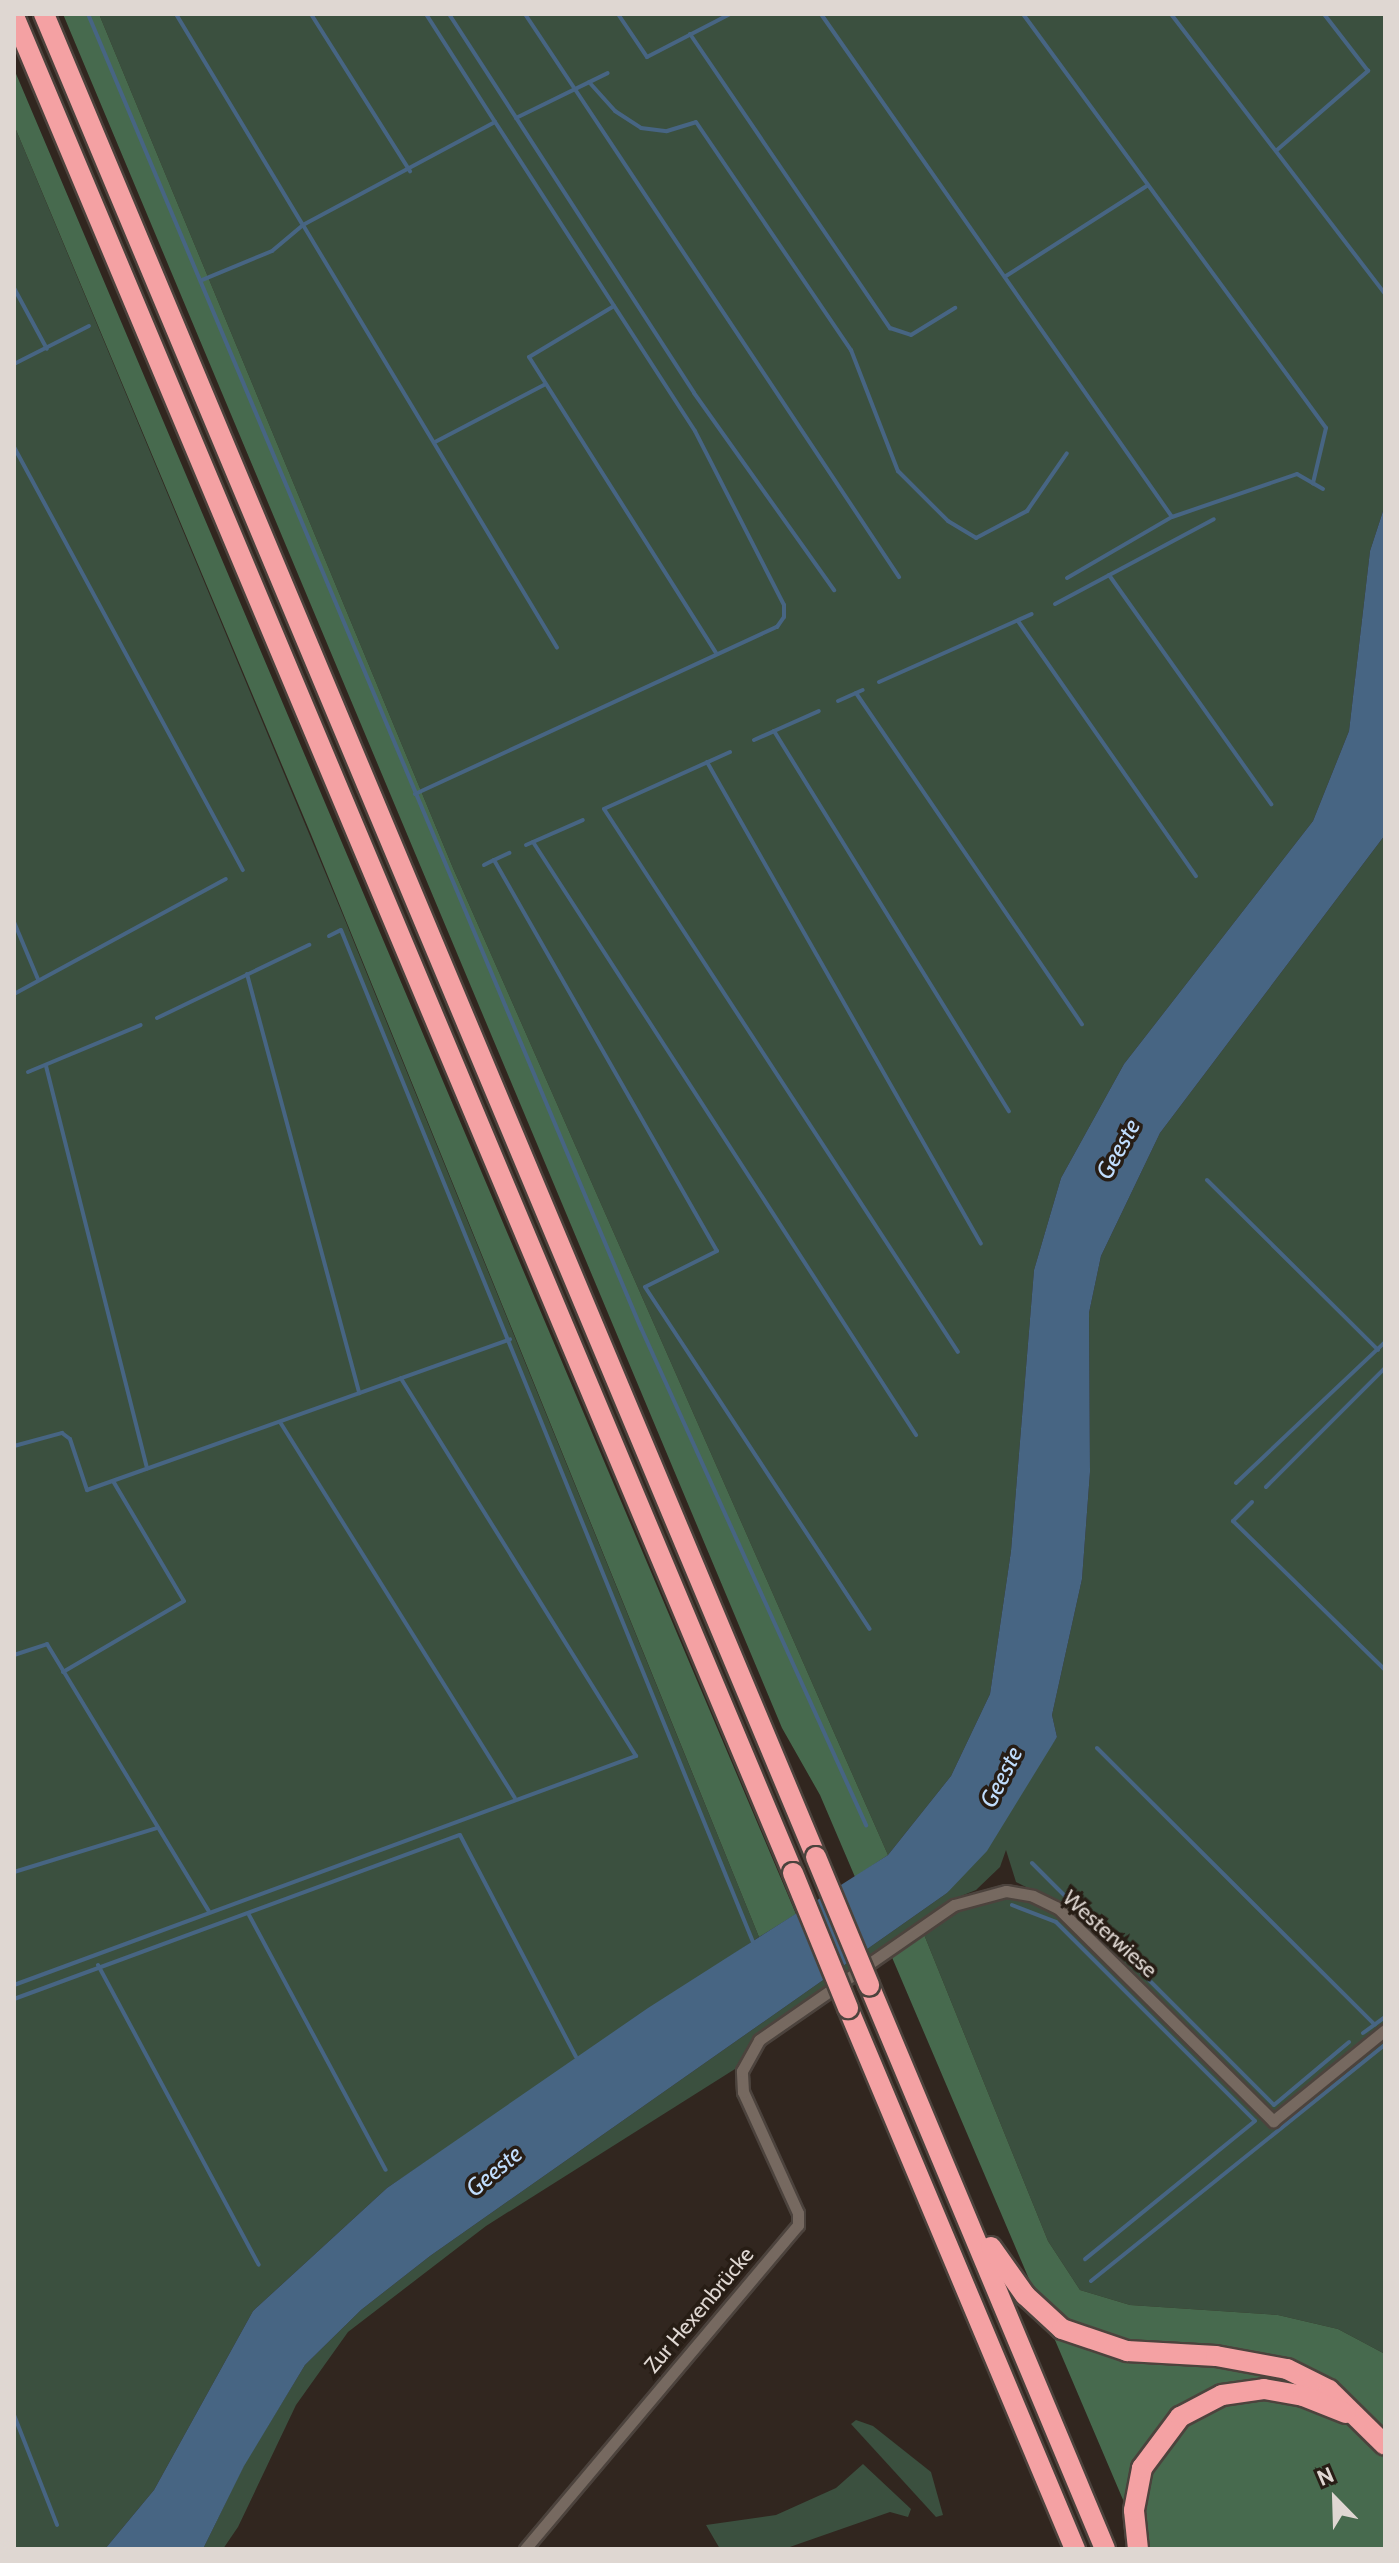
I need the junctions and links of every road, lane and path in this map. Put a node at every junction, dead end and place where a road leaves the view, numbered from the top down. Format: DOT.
graph roads {
  1 [pos="44,14"];
  2 [pos="14,16"];
  3 [pos="1385,2030"];
  4 [pos="742,2071"];
  5 [pos="967,2211"];
  6 [pos="1383,2443"];
  7 [pos="1035,2453"];
  8 [pos="525,2549"];
  9 [pos="1066,2549"];
  10 [pos="1075,2549"];
  11 [pos="1105,2549"];
  12 [pos="1138,2549"];
  1 -- 5 [label="highway, bridge"];
  2 -- 7 [label="highway, bridge"];
  3 -- 4 [label="street, Westerwiese"];
  4 -- 8 [label="street, Zur Hexenbrücke"];
  5 -- 6 [label="highway"];
  5 -- 11 [label="highway"];
  6 -- 12 [label="highway"];
  7 -- 9 [label="highway"];
  7 -- 10 [label="highway"];
}
